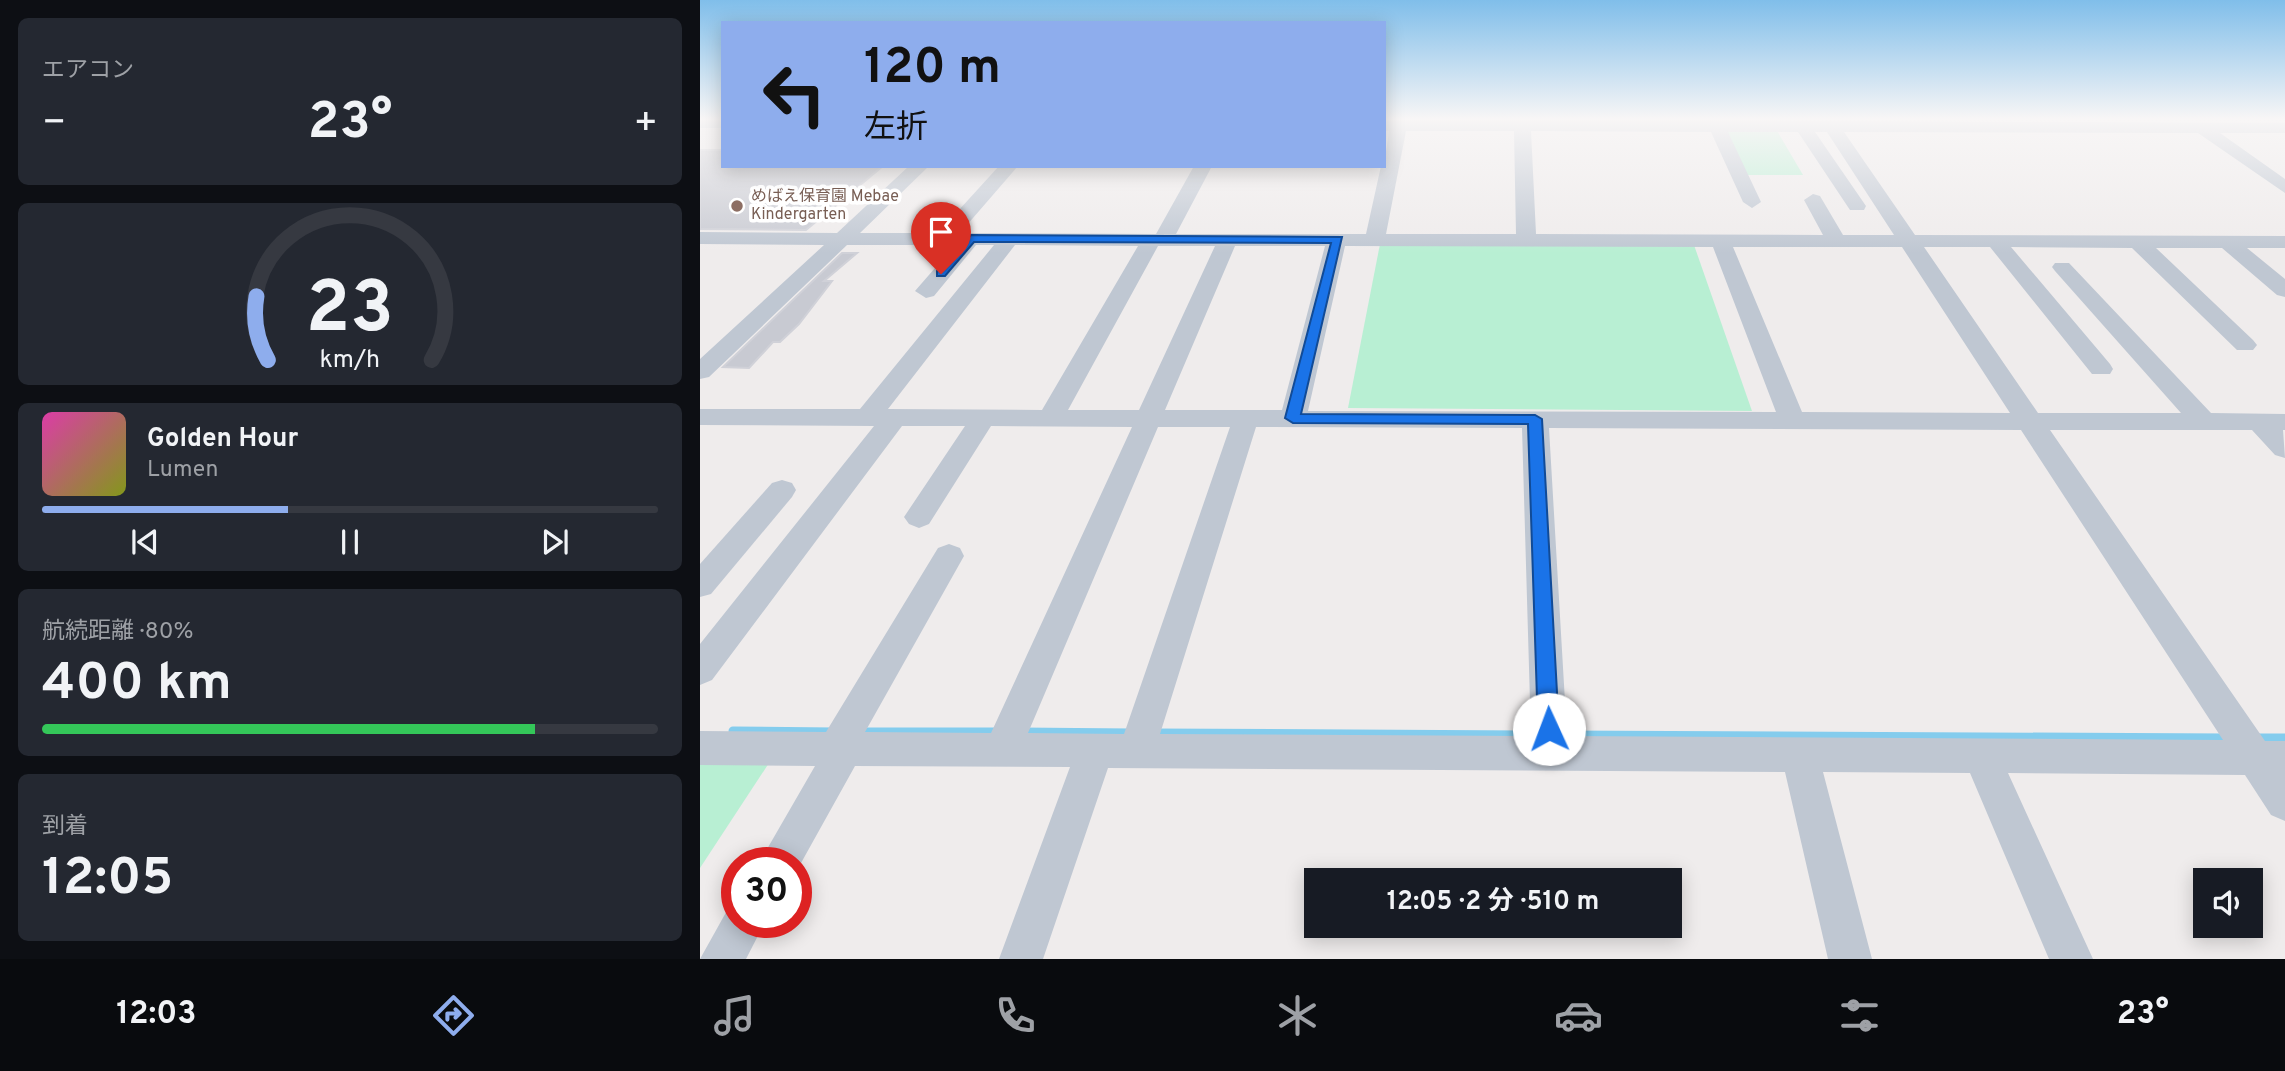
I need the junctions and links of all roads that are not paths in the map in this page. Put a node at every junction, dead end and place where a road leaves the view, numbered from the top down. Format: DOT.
graph roads {
  1 [pos="1389,164"];
  2 [pos="1523,164"];
  3 [pos="1734,164"];
  4 [pos="1828,164"];
  5 [pos="1857,164"];
  6 [pos="2252,164"];
  7 [pos="918,168"];
  8 [pos="1007,168"];
  9 [pos="1202,168"];
  10 [pos="2285,187"];
  11 [pos="1813,200"];
  12 [pos="1752,202"];
  13 [pos="1857,206"];
  14 [pos="845,235"];
  15 [pos="947,236"];
  16 [pos="1161,237"];
  17 [pos="1375,237"];
  18 [pos="1526,237"];
  19 [pos="1834,237"];
  20 [pos="1906,237"];
  21 [pos="700,238"];
  22 [pos="971,239"];
  23 [pos="1010,239"];
  24 [pos="1228,239"];
  25 [pos="1338,239"];
  26 [pos="1721,241"];
  27 [pos="1995,241"];
  28 [pos="2227,241"];
  29 [pos="2137,242"];
  30 [pos="2285,242"];
  31 [pos="2062,267"];
  32 [pos="2285,290"];
  33 [pos="926,291"];
  34 [pos="2245,345"];
  35 [pos="2101,369"];
  36 [pos="700,372"];
  37 [pos="1053,413"];
  38 [pos="877,414"];
  39 [pos="1151,414"];
  40 [pos="1294,414"];
  41 [pos="1791,416"];
  42 [pos="700,417"];
  43 [pos="984,417"];
  44 [pos="2027,417"];
  45 [pos="2199,417"];
  46 [pos="1246,418"];
  47 [pos="1535,419"];
  48 [pos="2272,422"];
  49 [pos="2285,449"];
  50 [pos="782,490"];
  51 [pos="919,517"];
  52 [pos="949,555"];
  53 [pos="700,585"];
  54 [pos="700,670"];
  55 [pos="1007,740"];
  56 [pos="1139,740"];
  57 [pos="843,741"];
  58 [pos="1549,741"];
  59 [pos="700,748"];
  60 [pos="2256,748"];
  61 [pos="1095,751"];
  62 [pos="1800,755"];
  63 [pos="1980,755"];
  64 [pos="2285,802"];
  65 [pos="787,847"];
  66 [pos="734,938"];
  67 [pos="722,959"];
  68 [pos="1021,959"];
  69 [pos="1850,959"];
  70 [pos="2071,959"];
  1 -- 17 [label="street"];
  2 -- 18 [label="street"];
  3 -- 12 [label="street"];
  4 -- 13 [label="street"];
  5 -- 20 [label="street"];
  6 -- 10 [label="street"];
  7 -- 14 [label="street"];
  8 -- 15 [label="street"];
  9 -- 16 [label="street"];
  11 -- 19 [label="street"];
  14 -- 15 [label="street"];
  14 -- 21 [label="street"];
  14 -- 36 [label="street"];
  15 -- 22 [label="street"];
  16 -- 23 [label="street"];
  16 -- 24 [label="street"];
  16 -- 37 [label="street"];
  17 -- 18 [label="street"];
  17 -- 25 [label="street"];
  18 -- 26 [label="street"];
  19 -- 20 [label="street"];
  19 -- 26 [label="street"];
  20 -- 27 [label="street"];
  20 -- 44 [label="street"];
  22 -- 23 [label="street"];
  22 -- 33 [label="street"];
  23 -- 38 [label="street"];
  24 -- 25 [label="street"];
  24 -- 39 [label="street"];
  25 -- 40 [label="street"];
  26 -- 41 [label="street"];
  27 -- 29 [label="street"];
  27 -- 35 [label="street"];
  28 -- 29 [label="street"];
  28 -- 30 [label="street"];
  28 -- 32 [label="street"];
  29 -- 34 [label="street"];
  31 -- 45 [label="street"];
  37 -- 39 [label="street"];
  37 -- 43 [label="street"];
  38 -- 42 [label="street"];
  38 -- 43 [label="street"];
  38 -- 54 [label="street"];
  39 -- 46 [label="street"];
  39 -- 55 [label="street"];
  40 -- 46 [label="street"];
  40 -- 47 [label="street"];
  41 -- 44 [label="street"];
  41 -- 47 [label="street"];
  43 -- 51 [label="street"];
  44 -- 45 [label="street"];
  44 -- 60 [label="street"];
  45 -- 48 [label="street"];
  46 -- 56 [label="street"];
  47 -- 58 [label="street"];
  48 -- 49 [label="street"];
  50 -- 53 [label="street"];
  52 -- 57 [label="street"];
  55 -- 57 [label="street"];
  55 -- 61 [label="street"];
  56 -- 58 [label="street"];
  56 -- 61 [label="street"];
  57 -- 59 [label="street"];
  57 -- 65 [label="street"];
  58 -- 62 [label="street"];
  60 -- 63 [label="street"];
  60 -- 64 [label="street"];
  61 -- 68 [label="street"];
  62 -- 63 [label="street"];
  62 -- 69 [label="street"];
  63 -- 70 [label="street"];
  66 -- 67 [label="street"];
}
